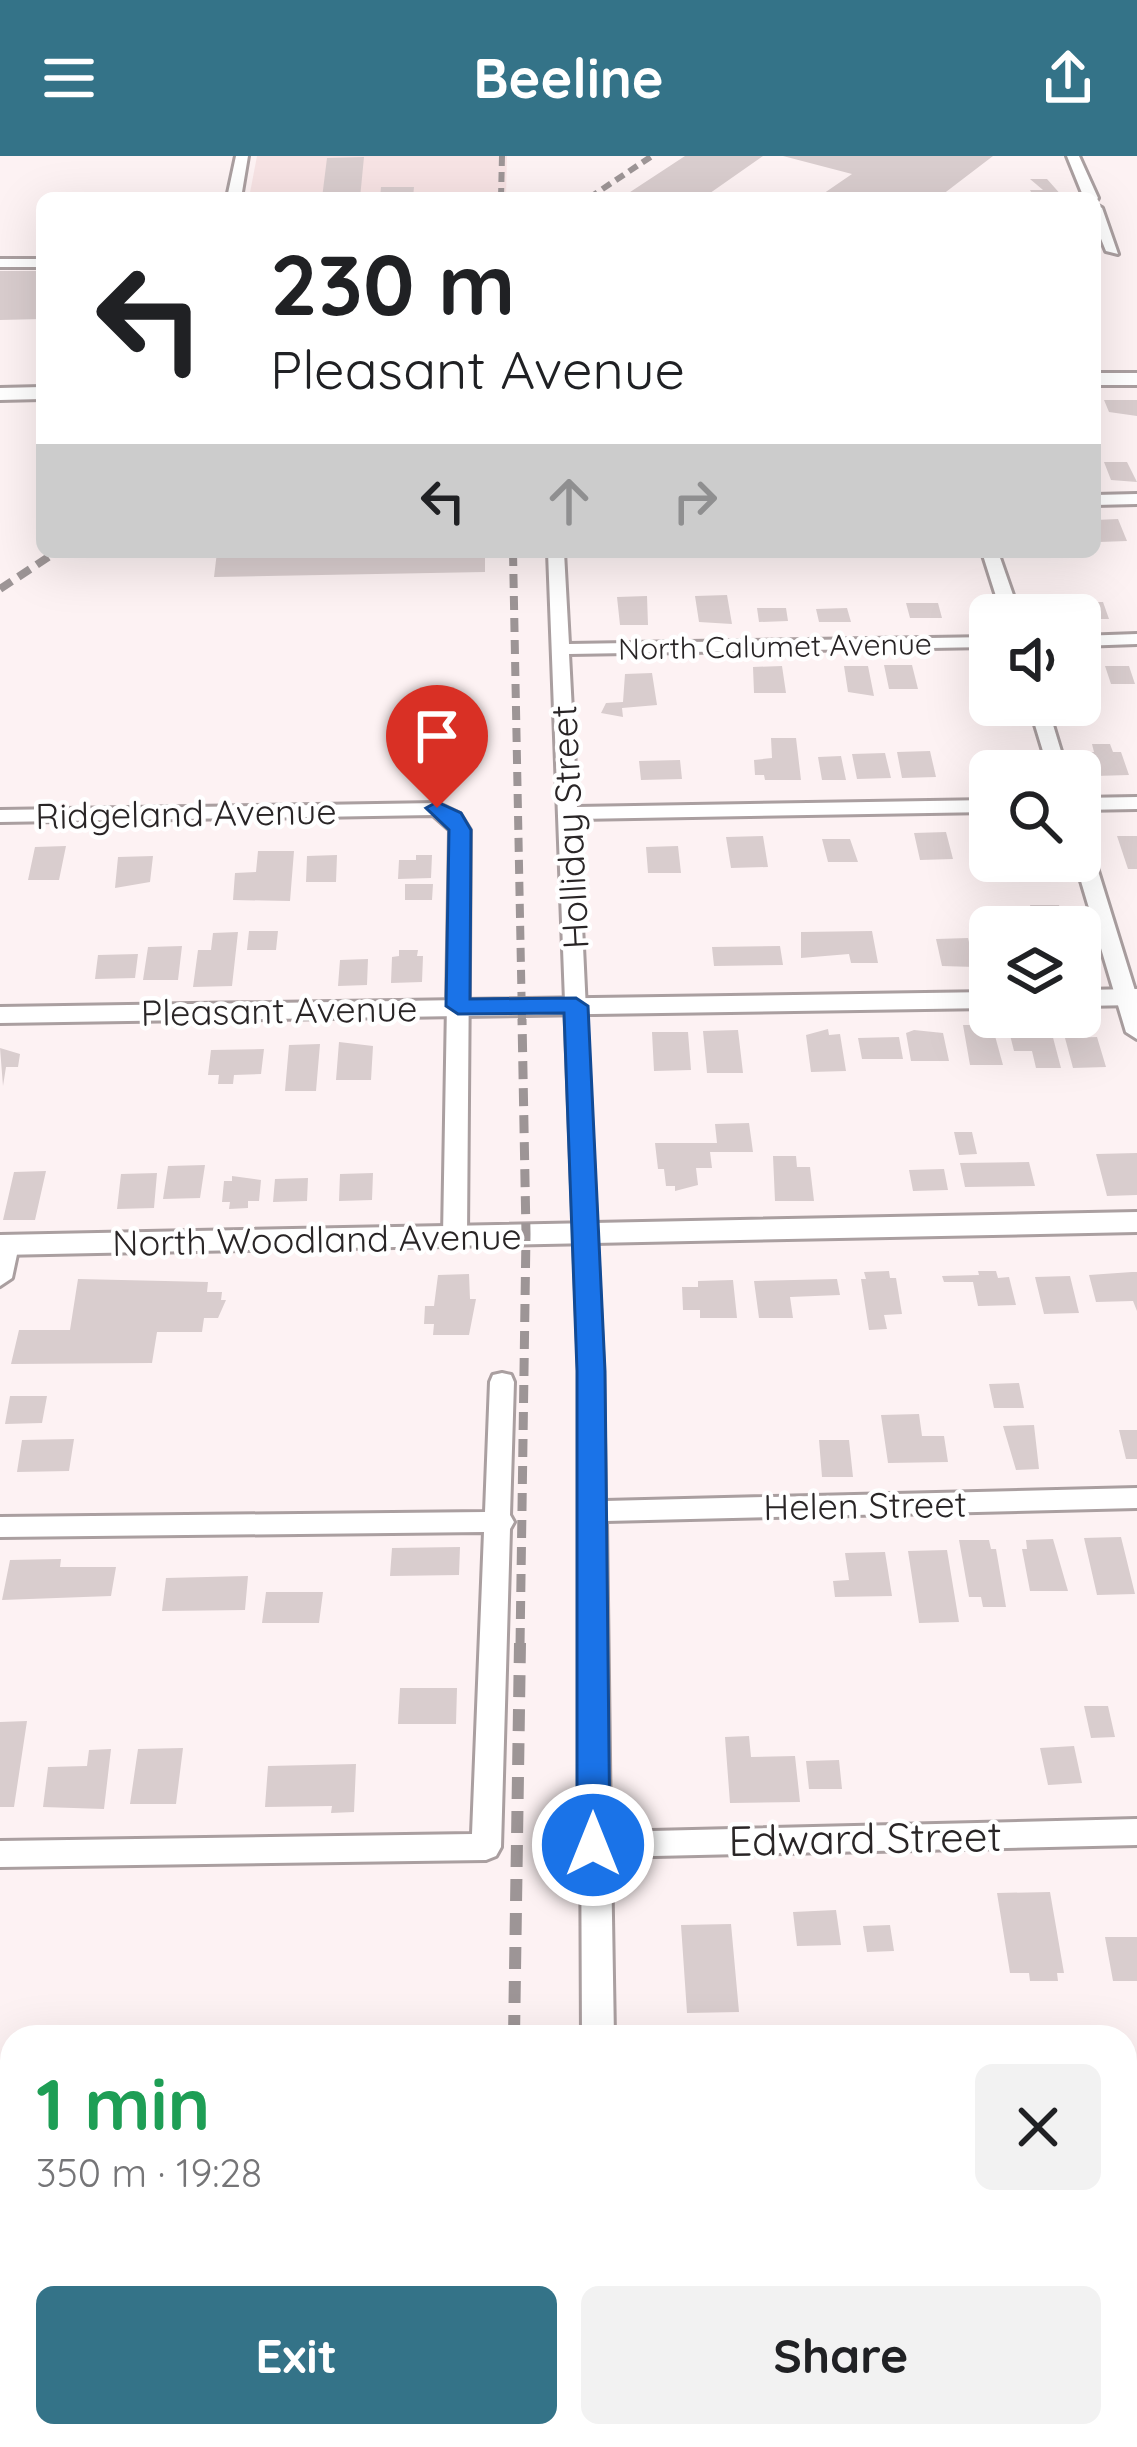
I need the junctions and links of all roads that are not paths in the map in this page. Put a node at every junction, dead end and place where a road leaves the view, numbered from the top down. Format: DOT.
graph roads {
  1 [pos="242,156"];
  2 [pos="1073,156"];
  3 [pos="235,192"];
  4 [pos="1088,192"];
  5 [pos="1101,218"];
  6 [pos="1101,251"];
  7 [pos="0,263"];
  8 [pos="36,263"];
  9 [pos="1137,379"];
  10 [pos="1101,380"];
  11 [pos="36,393"];
  12 [pos="0,394"];
  13 [pos="1137,499"];
  14 [pos="1101,500"];
  15 [pos="556,558"];
  16 [pos="992,558"];
  17 [pos="1004,594"];
  18 [pos="1137,639"];
  19 [pos="1101,640"];
  20 [pos="969,642"];
  21 [pos="560,649"];
  22 [pos="1137,803"];
  23 [pos="1101,804"];
  24 [pos="969,806"];
  25 [pos="568,813"];
  26 [pos="0,816"];
  27 [pos="1093,882"];
  28 [pos="1132,997"];
  29 [pos="1101,998"];
  30 [pos="969,1000"];
  31 [pos="458,1006"];
  32 [pos="576,1006"];
  33 [pos="0,1015"];
  34 [pos="1137,1032"];
  35 [pos="1137,1222"];
  36 [pos="586,1234"];
  37 [pos="455,1236"];
  38 [pos="3,1245"];
  39 [pos="0,1278"];
  40 [pos="502,1382"];
  41 [pos="1137,1498"];
  42 [pos="592,1511"];
  43 [pos="501,1522"];
  44 [pos="0,1527"];
  45 [pos="1137,1832"];
  46 [pos="593,1845"];
  47 [pos="0,1854"];
  48 [pos="598,2025"];
  1 -- 3 [label="street"];
  2 -- 4 [label="street"];
  5 -- 6 [label="street"];
  7 -- 8 [label="street"];
  9 -- 10 [label="street"];
  11 -- 12 [label="street"];
  13 -- 14 [label="street"];
  15 -- 21 [label="street, Holliday Street"];
  16 -- 17 [label="street"];
  18 -- 19 [label="street"];
  20 -- 21 [label="street, North Calumet Avenue"];
  21 -- 25 [label="street, Holliday Street"];
  22 -- 23 [label="street"];
  24 -- 25 [label="street"];
  25 -- 32 [label="street, Holliday Street"];
  26 -- 31 [label="street, Ridgeland Avenue"];
  27 -- 28 [label="street"];
  28 -- 29 [label="street"];
  28 -- 34 [label="street"];
  30 -- 32 [label="street, Pleasant Avenue"];
  31 -- 32 [label="street, Pleasant Avenue"];
  31 -- 33 [label="street, Pleasant Avenue"];
  31 -- 37 [label="street, Ridgeland Avenue"];
  32 -- 36 [label="street, Holliday Street"];
  35 -- 36 [label="street, North Woodland Avenue"];
  36 -- 37 [label="street, North Woodland Avenue"];
  36 -- 42 [label="street, Holliday Street"];
  37 -- 38 [label="street, North Woodland Avenue"];
  38 -- 39 [label="street"];
  40 -- 43 [label="street"];
  41 -- 42 [label="street, Helen Street"];
  42 -- 46 [label="street, Holliday Street"];
  43 -- 44 [label="street"];
  43 -- 47 [label="street"];
  45 -- 46 [label="street, Edward Street"];
  46 -- 48 [label="street, Holliday Street"];
}
